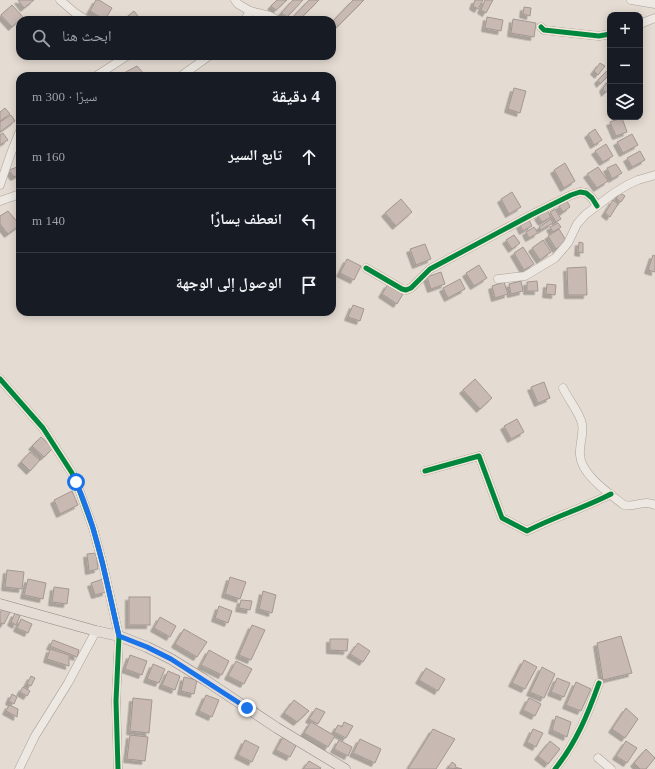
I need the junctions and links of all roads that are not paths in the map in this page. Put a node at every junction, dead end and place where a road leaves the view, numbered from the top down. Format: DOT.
graph roads {
  1 [pos="60,0"];
  2 [pos="235,0"];
  3 [pos="631,0"];
  4 [pos="655,4"];
  5 [pos="250,11"];
  6 [pos="80,16"];
  7 [pos="247,16"];
  8 [pos="270,16"];
  9 [pos="655,18"];
  10 [pos="643,23"];
  11 [pos="541,27"];
  12 [pos="607,35"];
  13 [pos="120,60"];
  14 [pos="203,60"];
  15 [pos="102,72"];
  16 [pos="187,72"];
  17 [pos="16,141"];
  18 [pos="655,176"];
  19 [pos="0,185"];
  20 [pos="16,195"];
  21 [pos="0,201"];
  22 [pos="597,206"];
  23 [pos="366,268"];
  24 [pos="498,279"];
  25 [pos="0,379"];
  26 [pos="563,388"];
  27 [pos="425,471"];
  28 [pos="611,494"];
  29 [pos="655,505"];
  30 [pos="0,604"];
  31 [pos="96,631"];
  32 [pos="119,636"];
  33 [pos="599,683"];
  34 [pos="598,758"];
  35 [pos="18,769"];
  36 [pos="118,769"];
  37 [pos="345,769"];
  38 [pos="555,769"];
  39 [pos="611,769"];
  1 -- 6 [label="street"];
  2 -- 5 [label="street"];
  3 -- 4 [label="street"];
  5 -- 7 [label="street"];
  5 -- 8 [label="street"];
  9 -- 10 [label="street"];
  11 -- 12 [label="street"];
  13 -- 15 [label="street"];
  14 -- 16 [label="street"];
  17 -- 19 [label="street"];
  18 -- 22 [label="street"];
  20 -- 21 [label="street"];
  22 -- 23 [label="street"];
  22 -- 24 [label="street"];
  25 -- 32 [label="street"];
  26 -- 28 [label="street"];
  27 -- 28 [label="street"];
  28 -- 29 [label="street"];
  30 -- 31 [label="main road"];
  31 -- 32 [label="main road"];
  31 -- 35 [label="street"];
  32 -- 36 [label="street"];
  32 -- 37 [label="main road"];
  33 -- 38 [label="street"];
  34 -- 39 [label="street"];
}
